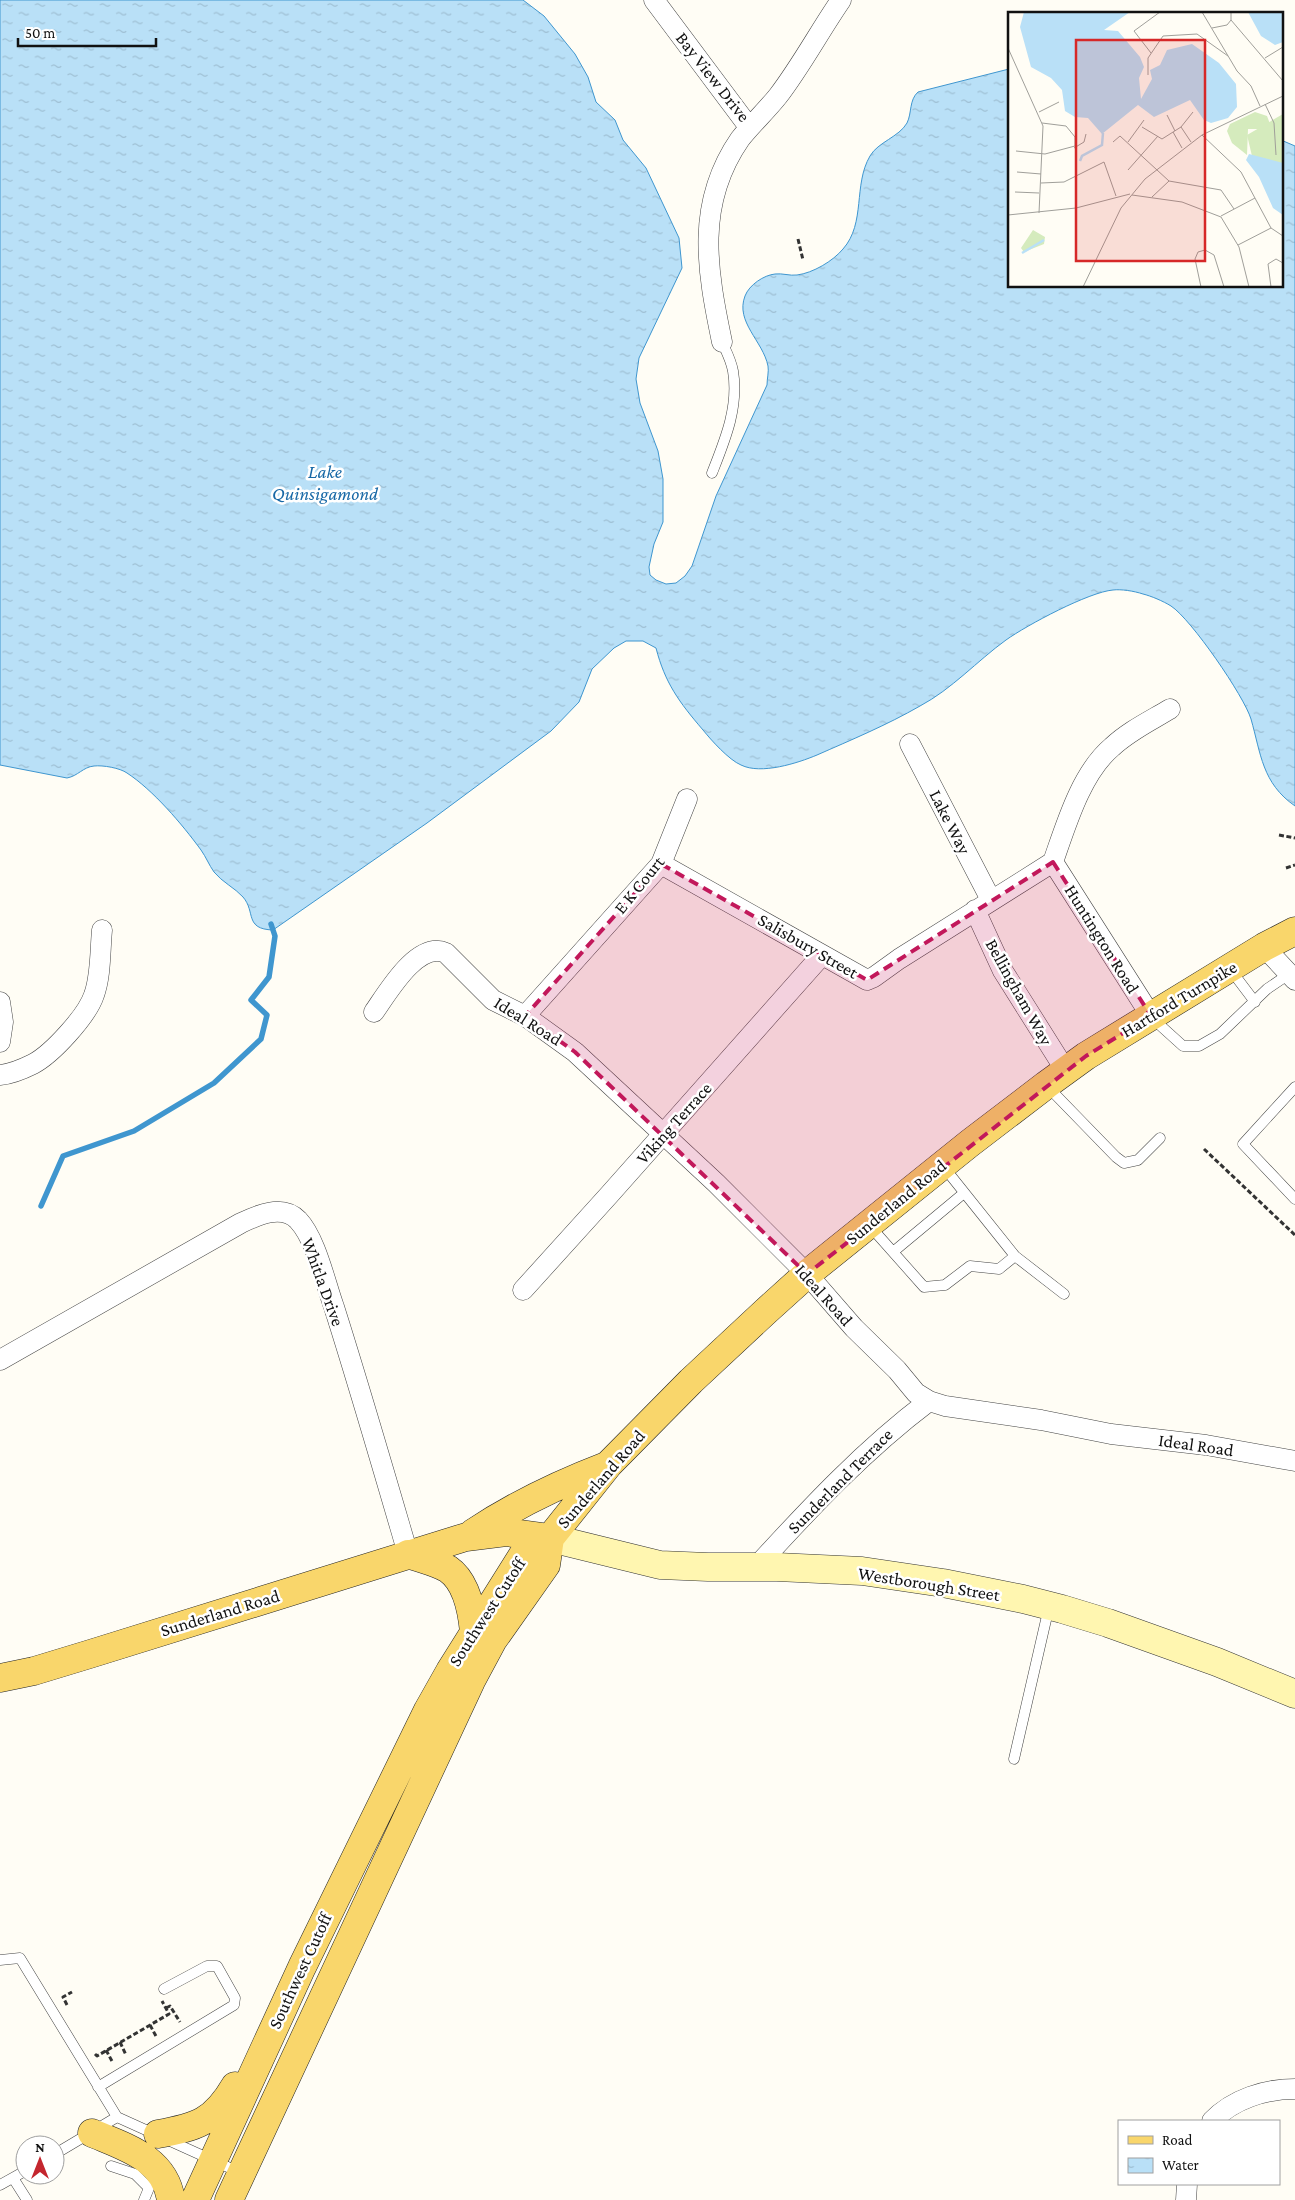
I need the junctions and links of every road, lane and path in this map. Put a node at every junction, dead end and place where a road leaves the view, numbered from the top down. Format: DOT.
graph roads {
  1 [pos="654,0"];
  2 [pos="840,0"];
  3 [pos="750,127"];
  4 [pos="798,239"];
  5 [pos="802,260"];
  6 [pos="722,342"];
  7 [pos="712,473"];
  8 [pos="1170,709"];
  9 [pos="910,744"];
  10 [pos="687,799"];
  11 [pos="1278,835"];
  12 [pos="1295,838"];
  13 [pos="1053,862"];
  14 [pos="661,864"];
  15 [pos="1295,865"];
  16 [pos="1286,868"];
  17 [pos="983,905"];
  18 [pos="102,930"];
  19 [pos="1295,932"];
  20 [pos="1264,947"];
  21 [pos="822,955"];
  22 [pos="1230,969"];
  23 [pos="1292,977"];
  24 [pos="0,1002"];
  25 [pos="1255,1002"];
  26 [pos="374,1012"];
  27 [pos="525,1016"];
  28 [pos="1151,1016"];
  29 [pos="0,1042"];
  30 [pos="0,1075"];
  31 [pos="1056,1078"];
  32 [pos="1295,1087"];
  33 [pos="663,1135"];
  34 [pos="1160,1138"];
  35 [pos="1204,1149"];
  36 [pos="942,1165"];
  37 [pos="964,1193"];
  38 [pos="1295,1199"];
  39 [pos="869,1224"];
  40 [pos="1295,1235"];
  41 [pos="893,1252"];
  42 [pos="1015,1256"];
  43 [pos="807,1274"];
  44 [pos="523,1290"];
  45 [pos="1064,1294"];
  46 [pos="0,1360"];
  47 [pos="929,1401"];
  48 [pos="1295,1461"];
  49 [pos="610,1464"];
  50 [pos="466,1537"];
  51 [pos="550,1538"];
  52 [pos="408,1554"];
  53 [pos="756,1567"];
  54 [pos="1050,1606"];
  55 [pos="474,1632"];
  56 [pos="0,1678"];
  57 [pos="1295,1694"];
  58 [pos="1014,1759"];
  59 [pos="0,1960"];
  60 [pos="161,1991"];
  61 [pos="72,1992"];
  62 [pos="290,1992"];
  63 [pos="166,2008"];
  64 [pos="72,2012"];
  65 [pos="187,2034"];
  66 [pos="93,2049"];
  67 [pos="98,2087"];
  68 [pos="1295,2089"];
  69 [pos="117,2117"];
  70 [pos="1213,2120"];
  71 [pos="92,2132"];
  72 [pos="158,2134"];
  73 [pos="65,2148"];
  74 [pos="213,2159"];
  75 [pos="111,2166"];
  76 [pos="242,2173"];
  77 [pos="13,2178"];
  78 [pos="0,2185"];
  79 [pos="1187,2185"];
  80 [pos="231,2199"];
  81 [pos="27,2200"];
  82 [pos="144,2200"];
  83 [pos="170,2200"];
  84 [pos="195,2200"];
  85 [pos="1186,2200"];
  1 -- 3 [label="street, Bay View Drive"];
  2 -- 3 [label="street, Bay View Drive"];
  3 -- 6 [label="street"];
  4 -- 5 [label="path"];
  6 -- 7 [label="lane"];
  8 -- 13 [label="street"];
  9 -- 17 [label="street, Lake Way"];
  10 -- 14 [label="street, E K Court"];
  11 -- 12 [label="path"];
  13 -- 17 [label="street, Salisbury Street"];
  13 -- 28 [label="street, Huntington Road"];
  14 -- 21 [label="street, Salisbury Street"];
  14 -- 27 [label="street, E K Court"];
  15 -- 16 [label="path"];
  17 -- 21 [label="street, Salisbury Street"];
  17 -- 31 [label="street, Bellingham Way"];
  18 -- 30 [label="street"];
  19 -- 20 [label="main road, Hartford Turnpike"];
  20 -- 22 [label="main road, Hartford Turnpike"];
  20 -- 23 [label="street"];
  21 -- 33 [label="street, Viking Terrace"];
  22 -- 25 [label="lane"];
  22 -- 28 [label="main road, Hartford Turnpike"];
  23 -- 25 [label="lane"];
  24 -- 29 [label="street"];
  25 -- 28 [label="lane"];
  26 -- 27 [label="street, Ideal Road"];
  27 -- 33 [label="street, Ideal Road"];
  28 -- 31 [label="main road, Hartford Turnpike"];
  31 -- 34 [label="lane"];
  31 -- 36 [label="main road, Sunderland Road"];
  32 -- 38 [label="lane"];
  33 -- 43 [label="street, Ideal Road"];
  33 -- 44 [label="street, Viking Terrace"];
  35 -- 40 [label="path"];
  36 -- 37 [label="lane"];
  36 -- 39 [label="main road, Sunderland Road"];
  37 -- 41 [label="lane"];
  37 -- 42 [label="lane"];
  39 -- 41 [label="lane"];
  39 -- 43 [label="main road, Sunderland Road"];
  41 -- 42 [label="lane"];
  42 -- 45 [label="lane"];
  43 -- 47 [label="street, Ideal Road"];
  43 -- 49 [label="main road, Sunderland Road"];
  46 -- 52 [label="street, Whitla Drive"];
  47 -- 48 [label="street, Ideal Road"];
  47 -- 53 [label="street, Sunderland Terrace"];
  49 -- 50 [label="main road"];
  49 -- 51 [label="main road, Sunderland Road"];
  50 -- 51 [label="main road, Sunderland Road"];
  50 -- 52 [label="main road, Sunderland Road"];
  51 -- 53 [label="street, Westborough Street"];
  51 -- 55 [label="main road, Southwest Cutoff"];
  51 -- 76 [label="main road, Southwest Cutoff"];
  52 -- 55 [label="main road"];
  52 -- 56 [label="main road, Sunderland Road"];
  53 -- 54 [label="street, Westborough Street"];
  54 -- 57 [label="street, Westborough Street"];
  54 -- 58 [label="lane"];
  55 -- 62 [label="main road, Southwest Cutoff"];
  59 -- 67 [label="lane"];
  60 -- 63 [label="path"];
  60 -- 65 [label="lane"];
  61 -- 64 [label="path"];
  62 -- 72 [label="main road"];
  62 -- 74 [label="main road, Southwest Cutoff"];
  63 -- 65 [label="path"];
  63 -- 66 [label="path"];
  65 -- 67 [label="lane"];
  67 -- 69 [label="lane"];
  68 -- 70 [label="street"];
  69 -- 71 [label="lane"];
  69 -- 72 [label="lane"];
  71 -- 73 [label="lane"];
  71 -- 83 [label="main road"];
  72 -- 74 [label="lane"];
  74 -- 76 [label="lane"];
  74 -- 84 [label="main road, Southwest Cutoff"];
  75 -- 82 [label="lane"];
  76 -- 80 [label="main road, Southwest Cutoff"];
  77 -- 78 [label="lane"];
  77 -- 81 [label="lane"];
  79 -- 85 [label="street"];
}
